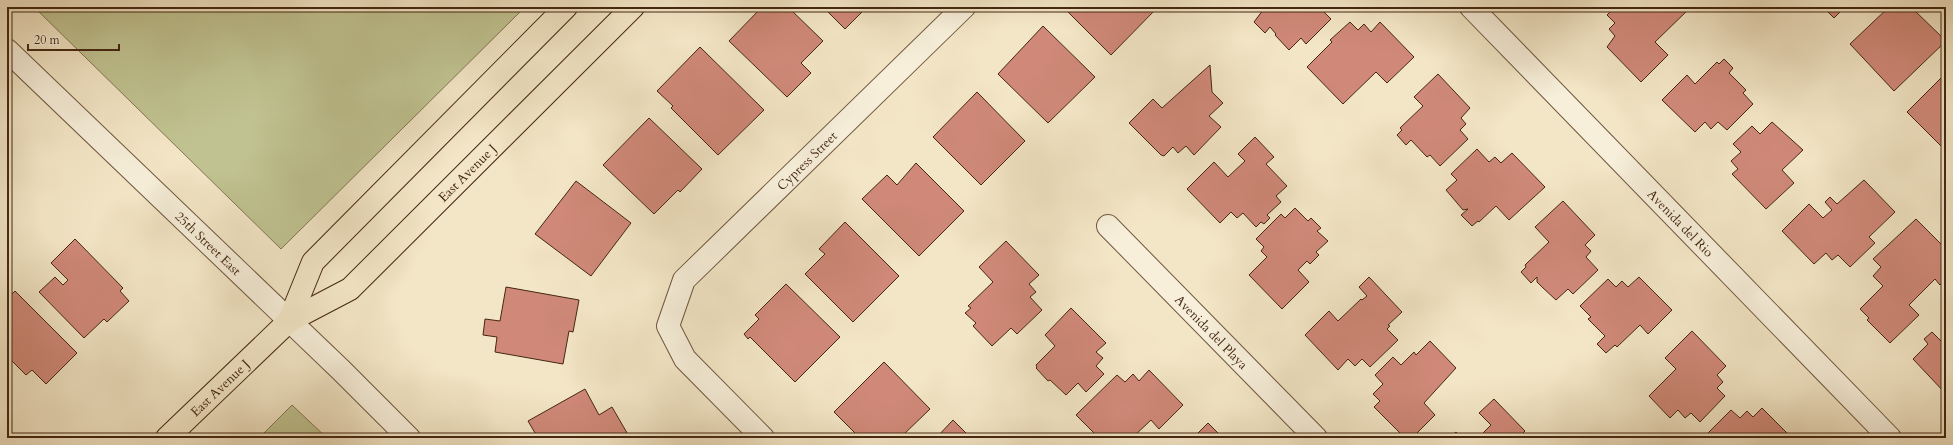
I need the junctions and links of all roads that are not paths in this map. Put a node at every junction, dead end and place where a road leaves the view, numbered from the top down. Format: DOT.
graph roads {
  1 [pos="566,7"];
  2 [pos="633,7"];
  3 [pos="964,7"];
  4 [pos="1471,7"];
  5 [pos="7,50"];
  6 [pos="1108,226"];
  7 [pos="289,321"];
  8 [pos="167,438"];
  9 [pos="408,438"];
  10 [pos="763,438"];
  11 [pos="1316,438"];
  12 [pos="1890,438"];
  1 -- 7 [label="main road, East Avenue J"];
  2 -- 7 [label="main road, East Avenue J"];
  3 -- 10 [label="street, Cypress Street"];
  4 -- 12 [label="street, Avenida del Rio"];
  5 -- 7 [label="street, 25th Street East"];
  6 -- 11 [label="street, Avenida del Playa"];
  7 -- 8 [label="main road, East Avenue J"];
  7 -- 9 [label="street, 25th Street East"];
}
